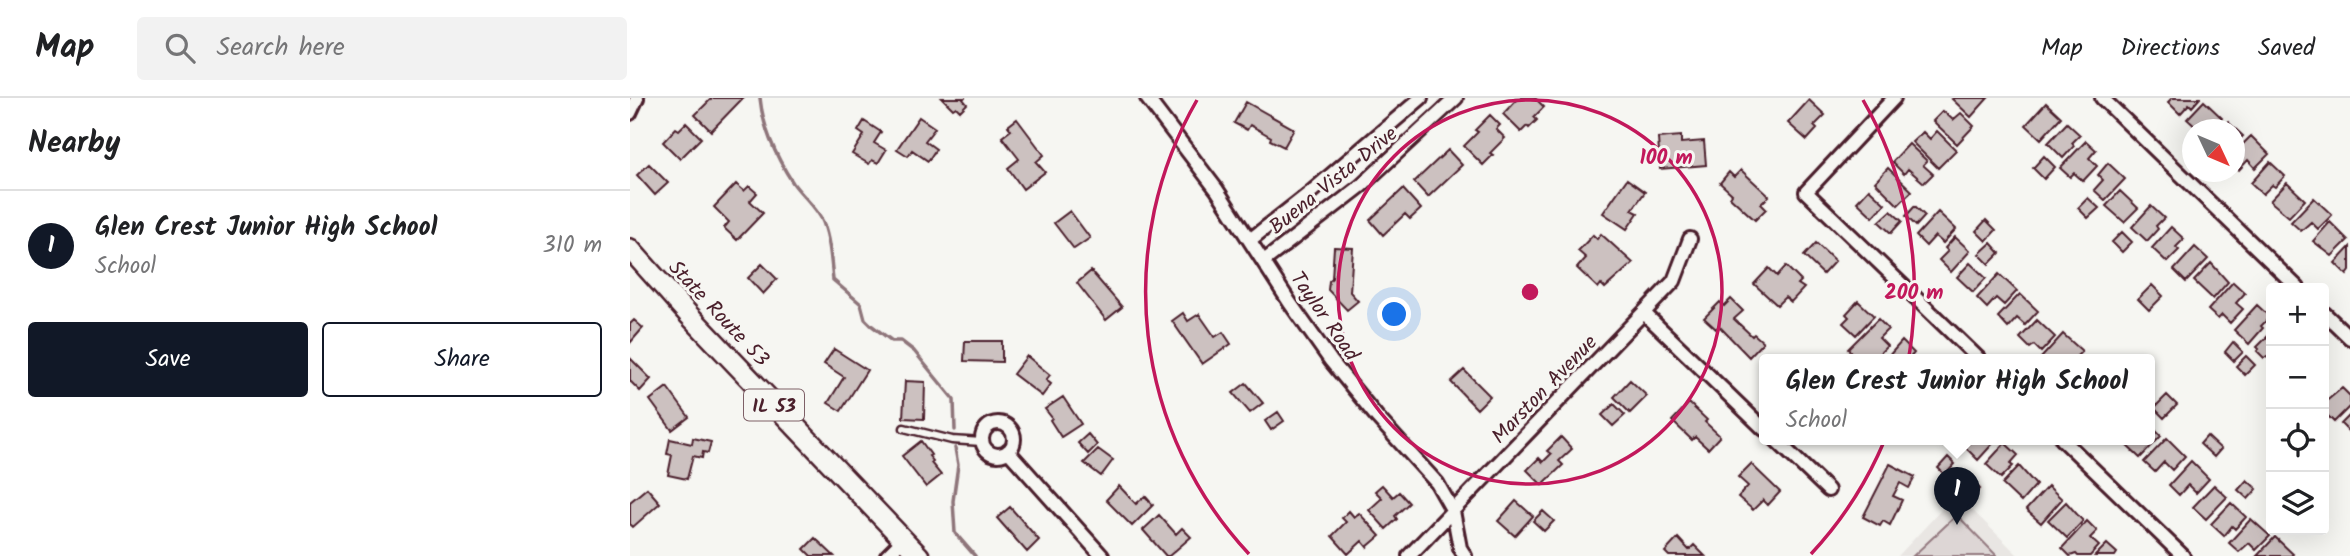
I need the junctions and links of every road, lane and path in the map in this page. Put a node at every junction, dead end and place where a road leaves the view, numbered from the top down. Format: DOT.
graph roads {
  1 [pos="636,98"];
  2 [pos="1147,98"];
  3 [pos="1421,98"];
  4 [pos="1456,98"];
  5 [pos="1894,98"];
  6 [pos="2102,98"];
  7 [pos="630,102"];
  8 [pos="630,113"];
  9 [pos="1690,239"];
  10 [pos="1250,240"];
  11 [pos="631,250"];
  12 [pos="1264,261"];
  13 [pos="2293,283"];
  14 [pos="1644,313"];
  15 [pos="2329,318"];
  16 [pos="2350,338"];
  17 [pos="1974,354"];
  18 [pos="1759,423"];
  19 [pos="904,428"];
  20 [pos="982,442"];
  21 [pos="1781,445"];
  22 [pos="2068,445"];
  23 [pos="1008,451"];
  24 [pos="1828,491"];
  25 [pos="1453,511"];
  26 [pos="903,540"];
  27 [pos="887,556"];
  28 [pos="919,556"];
  29 [pos="1102,556"];
  30 [pos="1409,556"];
  31 [pos="1465,556"];
  32 [pos="2183,556"];
  1 -- 7 [label="street"];
  1 -- 8 [label="street"];
  2 -- 10 [label="street, Taylor Road"];
  3 -- 10 [label="street, Buena Vista Drive"];
  4 -- 12 [label="street, Buena Vista Drive"];
  5 -- 17 [label="street"];
  6 -- 13 [label="street"];
  9 -- 14 [label="street, Marston Avenue"];
  10 -- 12 [label="street, Taylor Road"];
  11 -- 26 [label="main road, State Route 53 / IL 53"];
  12 -- 25 [label="street, Taylor Road"];
  14 -- 18 [label="street"];
  14 -- 25 [label="street, Marston Avenue"];
  15 -- 16 [label="street"];
  19 -- 20 [label="lane"];
  20 -- 23 [label="street"];
  20 -- 23 [label="street"];
  21 -- 24 [label="street"];
  22 -- 32 [label="street"];
  23 -- 29 [label="street"];
  25 -- 30 [label="street, Marston Avenue"];
  25 -- 31 [label="street, Taylor Road"];
  26 -- 27 [label="street"];
  26 -- 28 [label="main road, State Route 53 / IL 53"];
}
